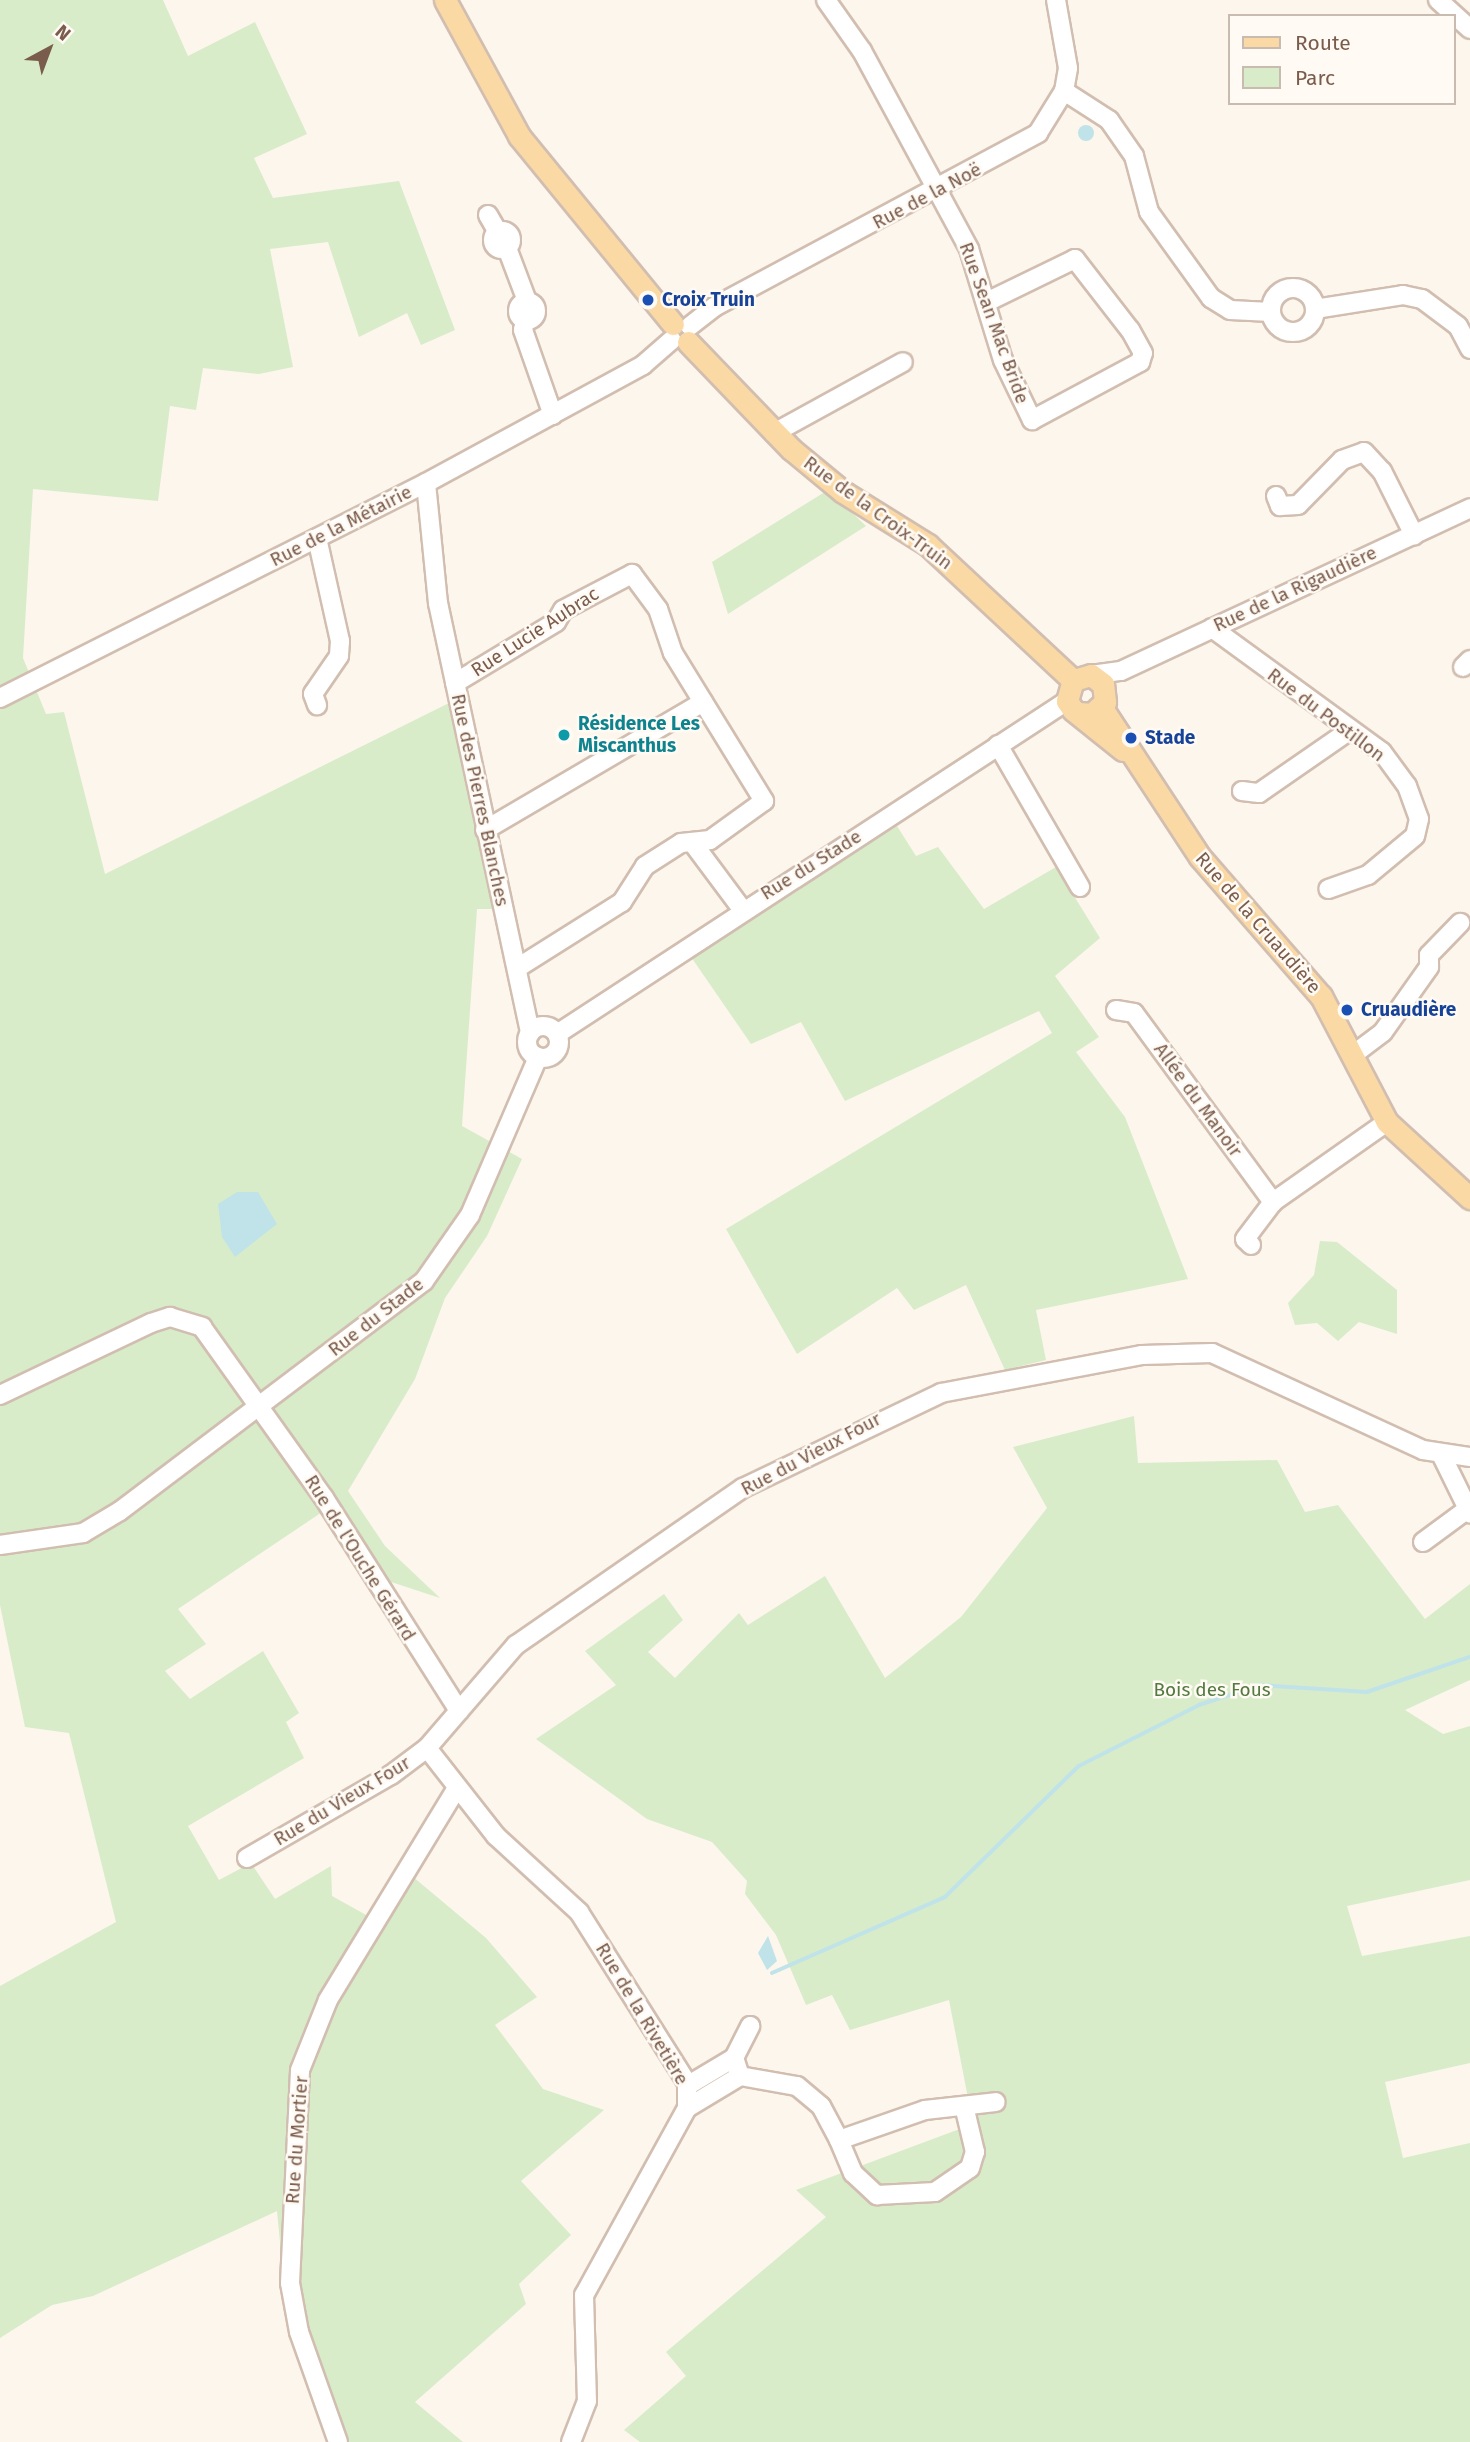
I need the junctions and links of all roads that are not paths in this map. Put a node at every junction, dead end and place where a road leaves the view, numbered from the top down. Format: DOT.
graph roads {
  1 [pos="445,0"];
  2 [pos="826,0"];
  3 [pos="1056,0"];
  4 [pos="1438,0"];
  5 [pos="1453,14"];
  6 [pos="1456,16"];
  7 [pos="1470,29"];
  8 [pos="1064,91"];
  9 [pos="938,191"];
  10 [pos="488,215"];
  11 [pos="988,302"];
  12 [pos="1315,309"];
  13 [pos="1271,312"];
  14 [pos="681,333"];
  15 [pos="1470,349"];
  16 [pos="903,362"];
  17 [pos="553,415"];
  18 [pos="774,433"];
  19 [pos="426,483"];
  20 [pos="1276,496"];
  21 [pos="1470,508"];
  22 [pos="1414,534"];
  23 [pos="317,538"];
  24 [pos="1212,628"];
  25 [pos="455,684"];
  26 [pos="1086,695"];
  27 [pos="0,698"];
  28 [pos="703,702"];
  29 [pos="317,705"];
  30 [pos="1350,730"];
  31 [pos="998,745"];
  32 [pos="1242,791"];
  33 [pos="485,830"];
  34 [pos="692,842"];
  35 [pos="1080,887"];
  36 [pos="1328,889"];
  37 [pos="741,909"];
  38 [pos="1460,923"];
  39 [pos="517,968"];
  40 [pos="1116,1010"];
  41 [pos="530,1033"];
  42 [pos="557,1034"];
  43 [pos="1354,1054"];
  44 [pos="538,1057"];
  45 [pos="1387,1122"];
  46 [pos="1470,1198"];
  47 [pos="1273,1202"];
  48 [pos="1251,1245"];
  49 [pos="0,1395"];
  50 [pos="261,1405"];
  51 [pos="1442,1456"];
  52 [pos="1470,1457"];
  53 [pos="1469,1511"];
  54 [pos="1423,1542"];
  55 [pos="0,1545"];
  56 [pos="459,1711"];
  57 [pos="427,1748"];
  58 [pos="457,1788"];
  59 [pos="247,1858"];
  60 [pos="750,2026"];
  61 [pos="734,2058"];
  62 [pos="740,2076"];
  63 [pos="687,2086"];
  64 [pos="996,2102"];
  65 [pos="964,2106"];
  66 [pos="687,2108"];
  67 [pos="839,2140"];
  68 [pos="338,2442"];
  69 [pos="571,2442"];
  1 -- 14 [label="main road, Rue de la Croix-Truin"];
  2 -- 9 [label="street, Rue Sean Mac Bride"];
  3 -- 8 [label="street"];
  4 -- 5 [label="street"];
  6 -- 7 [label="street"];
  8 -- 9 [label="street, Rue de la Noë"];
  8 -- 13 [label="street"];
  9 -- 11 [label="street, Rue Sean Mac Bride"];
  9 -- 14 [label="street, Rue de la Noë"];
  10 -- 17 [label="street"];
  11 -- 11 [label="street, Rue Sean Mac Bride"];
  12 -- 13 [label="street"];
  12 -- 13 [label="street"];
  12 -- 15 [label="street"];
  14 -- 17 [label="street, Rue de la Métairie"];
  14 -- 18 [label="main road, Rue de la Croix-Truin"];
  16 -- 18 [label="street"];
  17 -- 19 [label="street, Rue de la Métairie"];
  18 -- 26 [label="main road, Rue de la Croix-Truin"];
  19 -- 23 [label="street, Rue de la Métairie"];
  19 -- 25 [label="street, Rue des Pierres Blanches"];
  20 -- 22 [label="street"];
  21 -- 22 [label="street, Rue de la Rigaudière"];
  22 -- 24 [label="street, Rue de la Rigaudière"];
  23 -- 27 [label="street, Rue de la Métairie"];
  23 -- 29 [label="street"];
  24 -- 26 [label="street, Rue de la Rigaudière"];
  24 -- 30 [label="street, Rue du Postillon"];
  25 -- 28 [label="street, Rue Lucie Aubrac"];
  25 -- 33 [label="street, Rue des Pierres Blanches"];
  26 -- 31 [label="street, Rue du Stade"];
  26 -- 43 [label="main road, Rue de la Cruaudière"];
  28 -- 33 [label="street"];
  28 -- 34 [label="street, Rue Lucie Aubrac"];
  30 -- 32 [label="street"];
  30 -- 36 [label="street, Rue du Postillon"];
  31 -- 35 [label="street"];
  31 -- 37 [label="street, Rue du Stade"];
  33 -- 39 [label="street, Rue des Pierres Blanches"];
  34 -- 37 [label="street"];
  34 -- 39 [label="street, Rue Lucie Aubrac"];
  37 -- 42 [label="street, Rue du Stade"];
  38 -- 43 [label="street"];
  39 -- 41 [label="street, Rue des Pierres Blanches"];
  40 -- 47 [label="street, Allée du Manoir"];
  41 -- 42 [label="street"];
  41 -- 44 [label="street"];
  42 -- 44 [label="street"];
  43 -- 45 [label="main road, Rue de la Cruaudière"];
  44 -- 50 [label="street, Rue du Stade"];
  45 -- 46 [label="main road, Rue de la Cruaudière"];
  45 -- 47 [label="street"];
  47 -- 48 [label="street"];
  49 -- 50 [label="street, Rue de l'Ouche Gérard"];
  50 -- 55 [label="street, Rue du Stade"];
  50 -- 56 [label="street, Rue de l'Ouche Gérard"];
  51 -- 52 [label="street, Rue du Vieux Four"];
  51 -- 53 [label="street"];
  51 -- 56 [label="street, Rue du Vieux Four"];
  53 -- 54 [label="street"];
  56 -- 57 [label="street, Rue du Vieux Four"];
  57 -- 58 [label="street, Rue de la Rivetière"];
  57 -- 59 [label="street, Rue du Vieux Four"];
  58 -- 63 [label="street, Rue de la Rivetière"];
  58 -- 68 [label="street, Rue du Mortier"];
  60 -- 61 [label="street"];
  61 -- 62 [label="street"];
  61 -- 63 [label="street"];
  62 -- 66 [label="street"];
  62 -- 67 [label="street"];
  63 -- 66 [label="street, Rue de la Rivetière"];
  64 -- 65 [label="street"];
  65 -- 67 [label="street"];
  65 -- 67 [label="street"];
  66 -- 69 [label="street, Rue de la Rivetière"];
}
